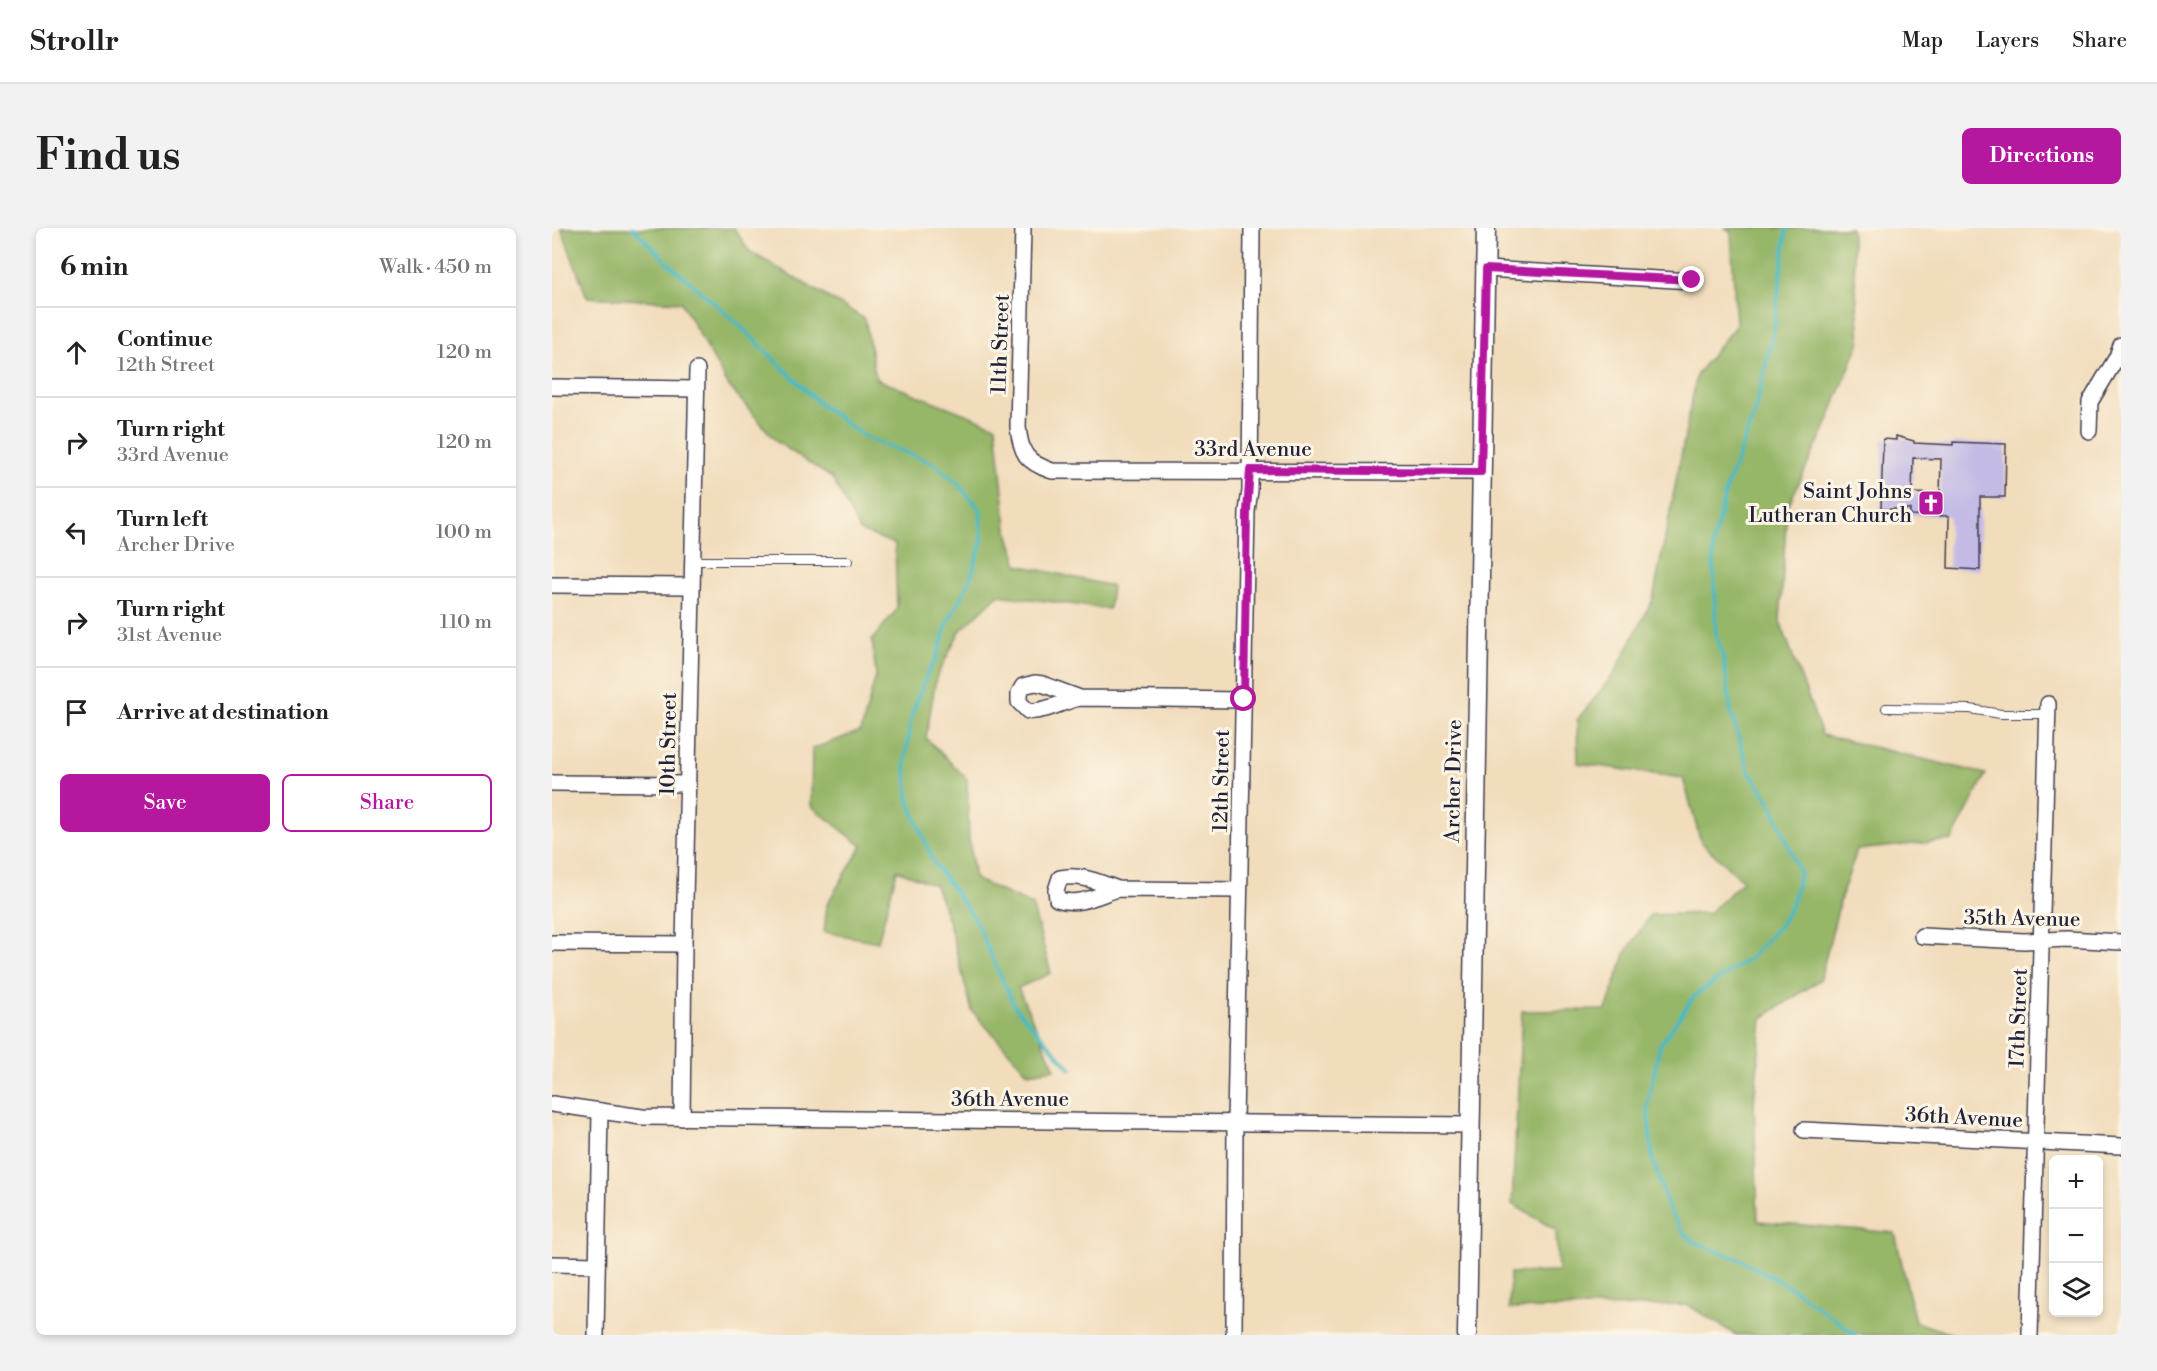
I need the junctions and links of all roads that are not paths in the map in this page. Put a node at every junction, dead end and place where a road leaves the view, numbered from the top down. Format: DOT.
graph roads {
  1 [pos="1023,228"];
  2 [pos="1252,228"];
  3 [pos="1486,228"];
  4 [pos="1486,269"];
  5 [pos="1692,280"];
  6 [pos="2121,345"];
  7 [pos="697,370"];
  8 [pos="552,387"];
  9 [pos="696,389"];
  10 [pos="2089,431"];
  11 [pos="1027,459"];
  12 [pos="1250,470"];
  13 [pos="1481,472"];
  14 [pos="692,561"];
  15 [pos="848,561"];
  16 [pos="552,585"];
  17 [pos="692,586"];
  18 [pos="1080,698"];
  19 [pos="1244,699"];
  20 [pos="1886,708"];
  21 [pos="2048,709"];
  22 [pos="552,783"];
  23 [pos="688,784"];
  24 [pos="1118,889"];
  25 [pos="1239,890"];
  26 [pos="1922,936"];
  27 [pos="2042,940"];
  28 [pos="2121,942"];
  29 [pos="552,943"];
  30 [pos="684,944"];
  31 [pos="552,1104"];
  32 [pos="600,1111"];
  33 [pos="682,1118"];
  34 [pos="1235,1122"];
  35 [pos="1470,1125"];
  36 [pos="1804,1130"];
  37 [pos="2035,1141"];
  38 [pos="2121,1146"];
  39 [pos="552,1264"];
  40 [pos="597,1264"];
  41 [pos="596,1335"];
  42 [pos="1234,1335"];
  43 [pos="1467,1335"];
  44 [pos="2030,1335"];
  1 -- 11 [label="street, 11th Street"];
  2 -- 12 [label="street, 12th Street"];
  3 -- 4 [label="street, Archer Drive"];
  4 -- 5 [label="street"];
  4 -- 13 [label="street, Archer Drive"];
  6 -- 10 [label="street"];
  7 -- 9 [label="street, 10th Street"];
  8 -- 9 [label="street"];
  9 -- 14 [label="street, 10th Street"];
  11 -- 12 [label="street, 33rd Avenue"];
  12 -- 13 [label="street, 33rd Avenue"];
  12 -- 19 [label="street, 12th Street"];
  13 -- 35 [label="street, Archer Drive"];
  14 -- 15 [label="lane"];
  14 -- 17 [label="street, 10th Street"];
  16 -- 17 [label="street"];
  17 -- 23 [label="street, 10th Street"];
  18 -- 19 [label="street"];
  19 -- 25 [label="street, 12th Street"];
  20 -- 21 [label="lane"];
  21 -- 27 [label="street, 17th Street"];
  22 -- 23 [label="street"];
  23 -- 30 [label="street, 10th Street"];
  24 -- 25 [label="street"];
  25 -- 34 [label="street, 12th Street"];
  26 -- 27 [label="street, 35th Avenue"];
  27 -- 28 [label="street, 35th Avenue"];
  27 -- 37 [label="street, 17th Street"];
  29 -- 30 [label="street"];
  30 -- 33 [label="street, 10th Street"];
  31 -- 32 [label="street, 36th Avenue"];
  32 -- 33 [label="street, 36th Avenue"];
  32 -- 40 [label="street"];
  33 -- 34 [label="street, 36th Avenue"];
  34 -- 35 [label="street, 36th Avenue"];
  34 -- 42 [label="street, 12th Street"];
  35 -- 43 [label="street, Archer Drive"];
  36 -- 37 [label="street, 36th Avenue"];
  37 -- 38 [label="street, 36th Avenue"];
  37 -- 44 [label="street, 17th Street"];
  39 -- 40 [label="street"];
  40 -- 41 [label="street"];
}
